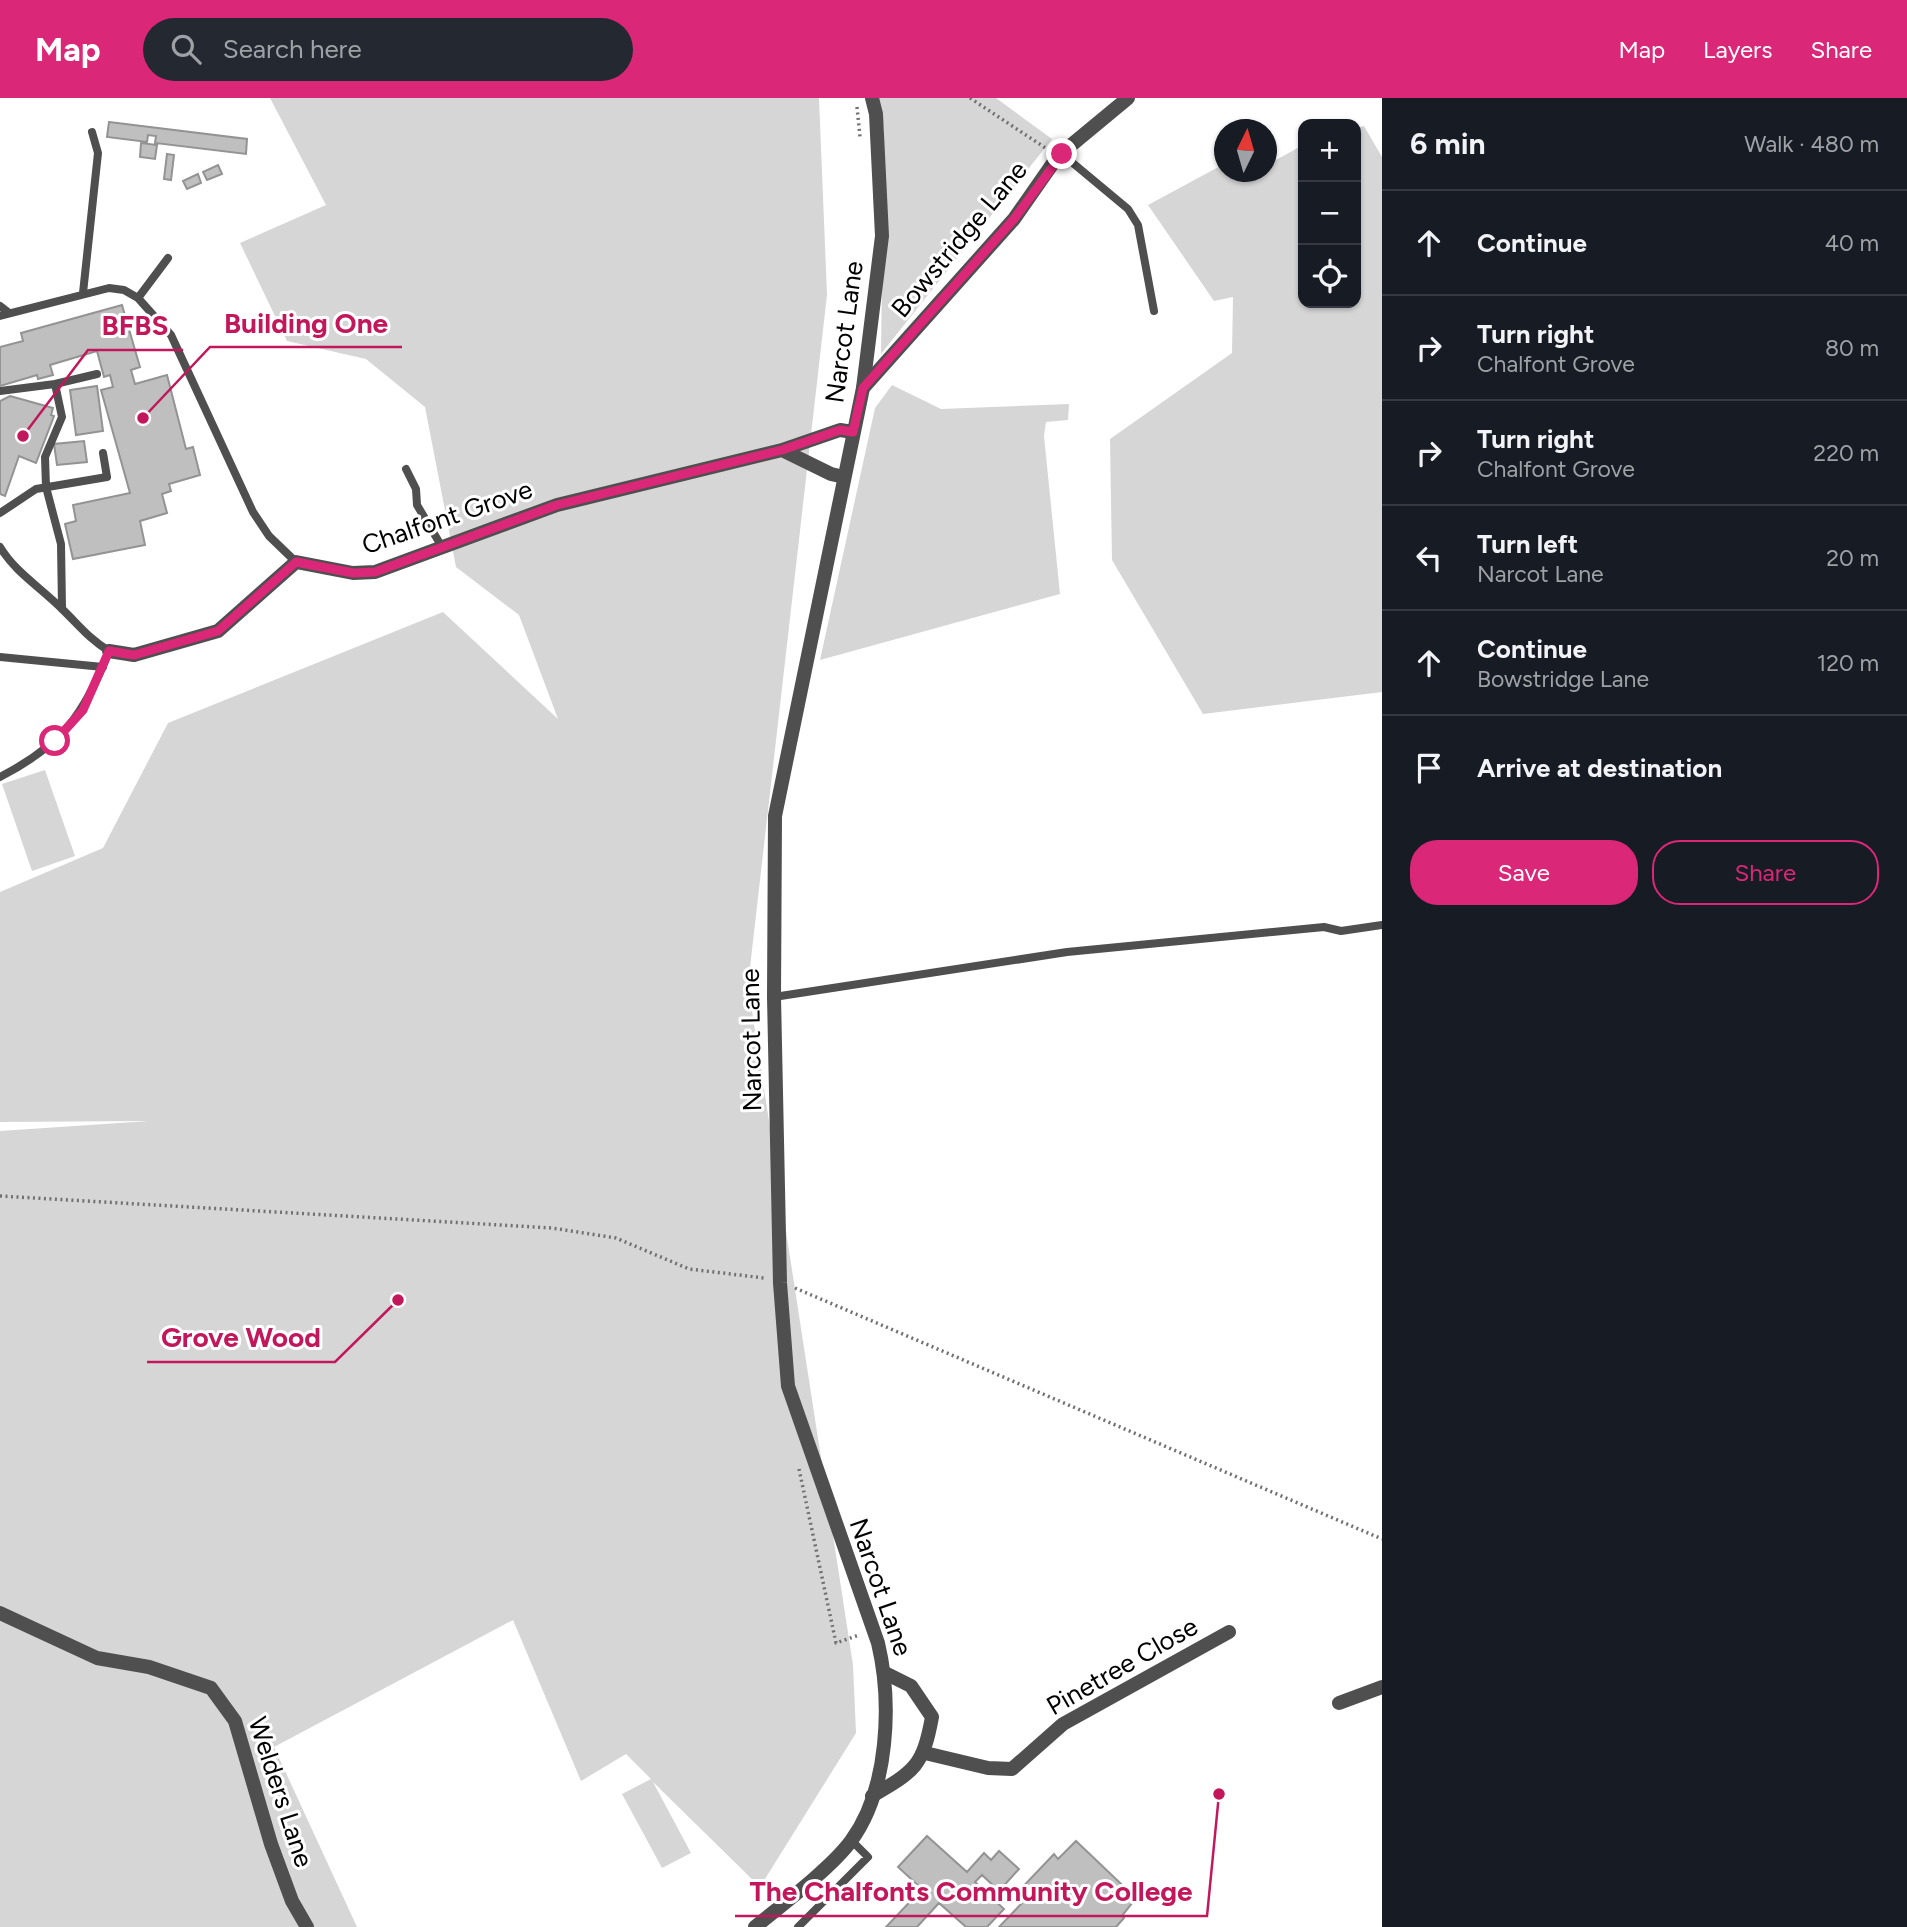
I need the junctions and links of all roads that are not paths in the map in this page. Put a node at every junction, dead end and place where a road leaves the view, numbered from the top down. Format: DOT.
graph roads {
  1 [pos="872,98"];
  2 [pos="1128,98"];
  3 [pos="92,132"];
  4 [pos="1060,155"];
  5 [pos="168,258"];
  6 [pos="83,293"];
  7 [pos="138,298"];
  8 [pos="0,306"];
  9 [pos="1154,311"];
  10 [pos="4,314"];
  11 [pos="97,374"];
  12 [pos="55,384"];
  13 [pos="863,388"];
  14 [pos="0,391"];
  15 [pos="853,432"];
  16 [pos="782,450"];
  17 [pos="103,453"];
  18 [pos="406,469"];
  19 [pos="844,477"];
  20 [pos="46,487"];
  21 [pos="0,513"];
  22 [pos="0,547"];
  23 [pos="442,547"];
  24 [pos="296,562"];
  25 [pos="62,608"];
  26 [pos="109,651"];
  27 [pos="0,657"];
  28 [pos="103,667"];
  29 [pos="0,777"];
  30 [pos="1382,925"];
  31 [pos="774,997"];
  32 [pos="0,1613"];
  33 [pos="1229,1632"];
  34 [pos="885,1673"];
  35 [pos="1382,1687"];
  36 [pos="1339,1703"];
  37 [pos="925,1753"];
  38 [pos="872,1796"];
  39 [pos="851,1840"];
  40 [pos="307,1927"];
  41 [pos="755,1927"];
  42 [pos="798,1927"];
  1 -- 13 [label="street, Narcot Lane"];
  2 -- 4 [label="street, Bowstridge Lane"];
  3 -- 6 [label="lane"];
  4 -- 9 [label="lane"];
  4 -- 13 [label="street, Bowstridge Lane"];
  5 -- 7 [label="lane"];
  6 -- 7 [label="lane"];
  6 -- 10 [label="lane"];
  7 -- 24 [label="lane"];
  8 -- 10 [label="lane"];
  11 -- 12 [label="lane"];
  12 -- 14 [label="lane"];
  12 -- 20 [label="lane"];
  13 -- 15 [label="street, Narcot Lane"];
  15 -- 16 [label="street, Chalfont Grove"];
  15 -- 19 [label="street, Narcot Lane"];
  16 -- 19 [label="street"];
  16 -- 23 [label="street, Chalfont Grove"];
  17 -- 20 [label="lane"];
  18 -- 23 [label="lane"];
  19 -- 31 [label="street, Narcot Lane"];
  20 -- 21 [label="lane"];
  20 -- 25 [label="lane"];
  22 -- 25 [label="lane"];
  23 -- 24 [label="street, Chalfont Grove"];
  24 -- 26 [label="street"];
  25 -- 26 [label="lane"];
  26 -- 28 [label="lane"];
  27 -- 28 [label="lane"];
  28 -- 29 [label="lane"];
  30 -- 31 [label="lane"];
  31 -- 34 [label="street, Narcot Lane"];
  32 -- 40 [label="street, Welders Lane"];
  33 -- 37 [label="street, Pinetree Close"];
  34 -- 37 [label="street"];
  34 -- 38 [label="street, Narcot Lane"];
  35 -- 36 [label="street"];
  37 -- 38 [label="street"];
  38 -- 39 [label="street, Narcot Lane"];
  39 -- 41 [label="street, Narcot Lane"];
  39 -- 42 [label="lane"];
}
